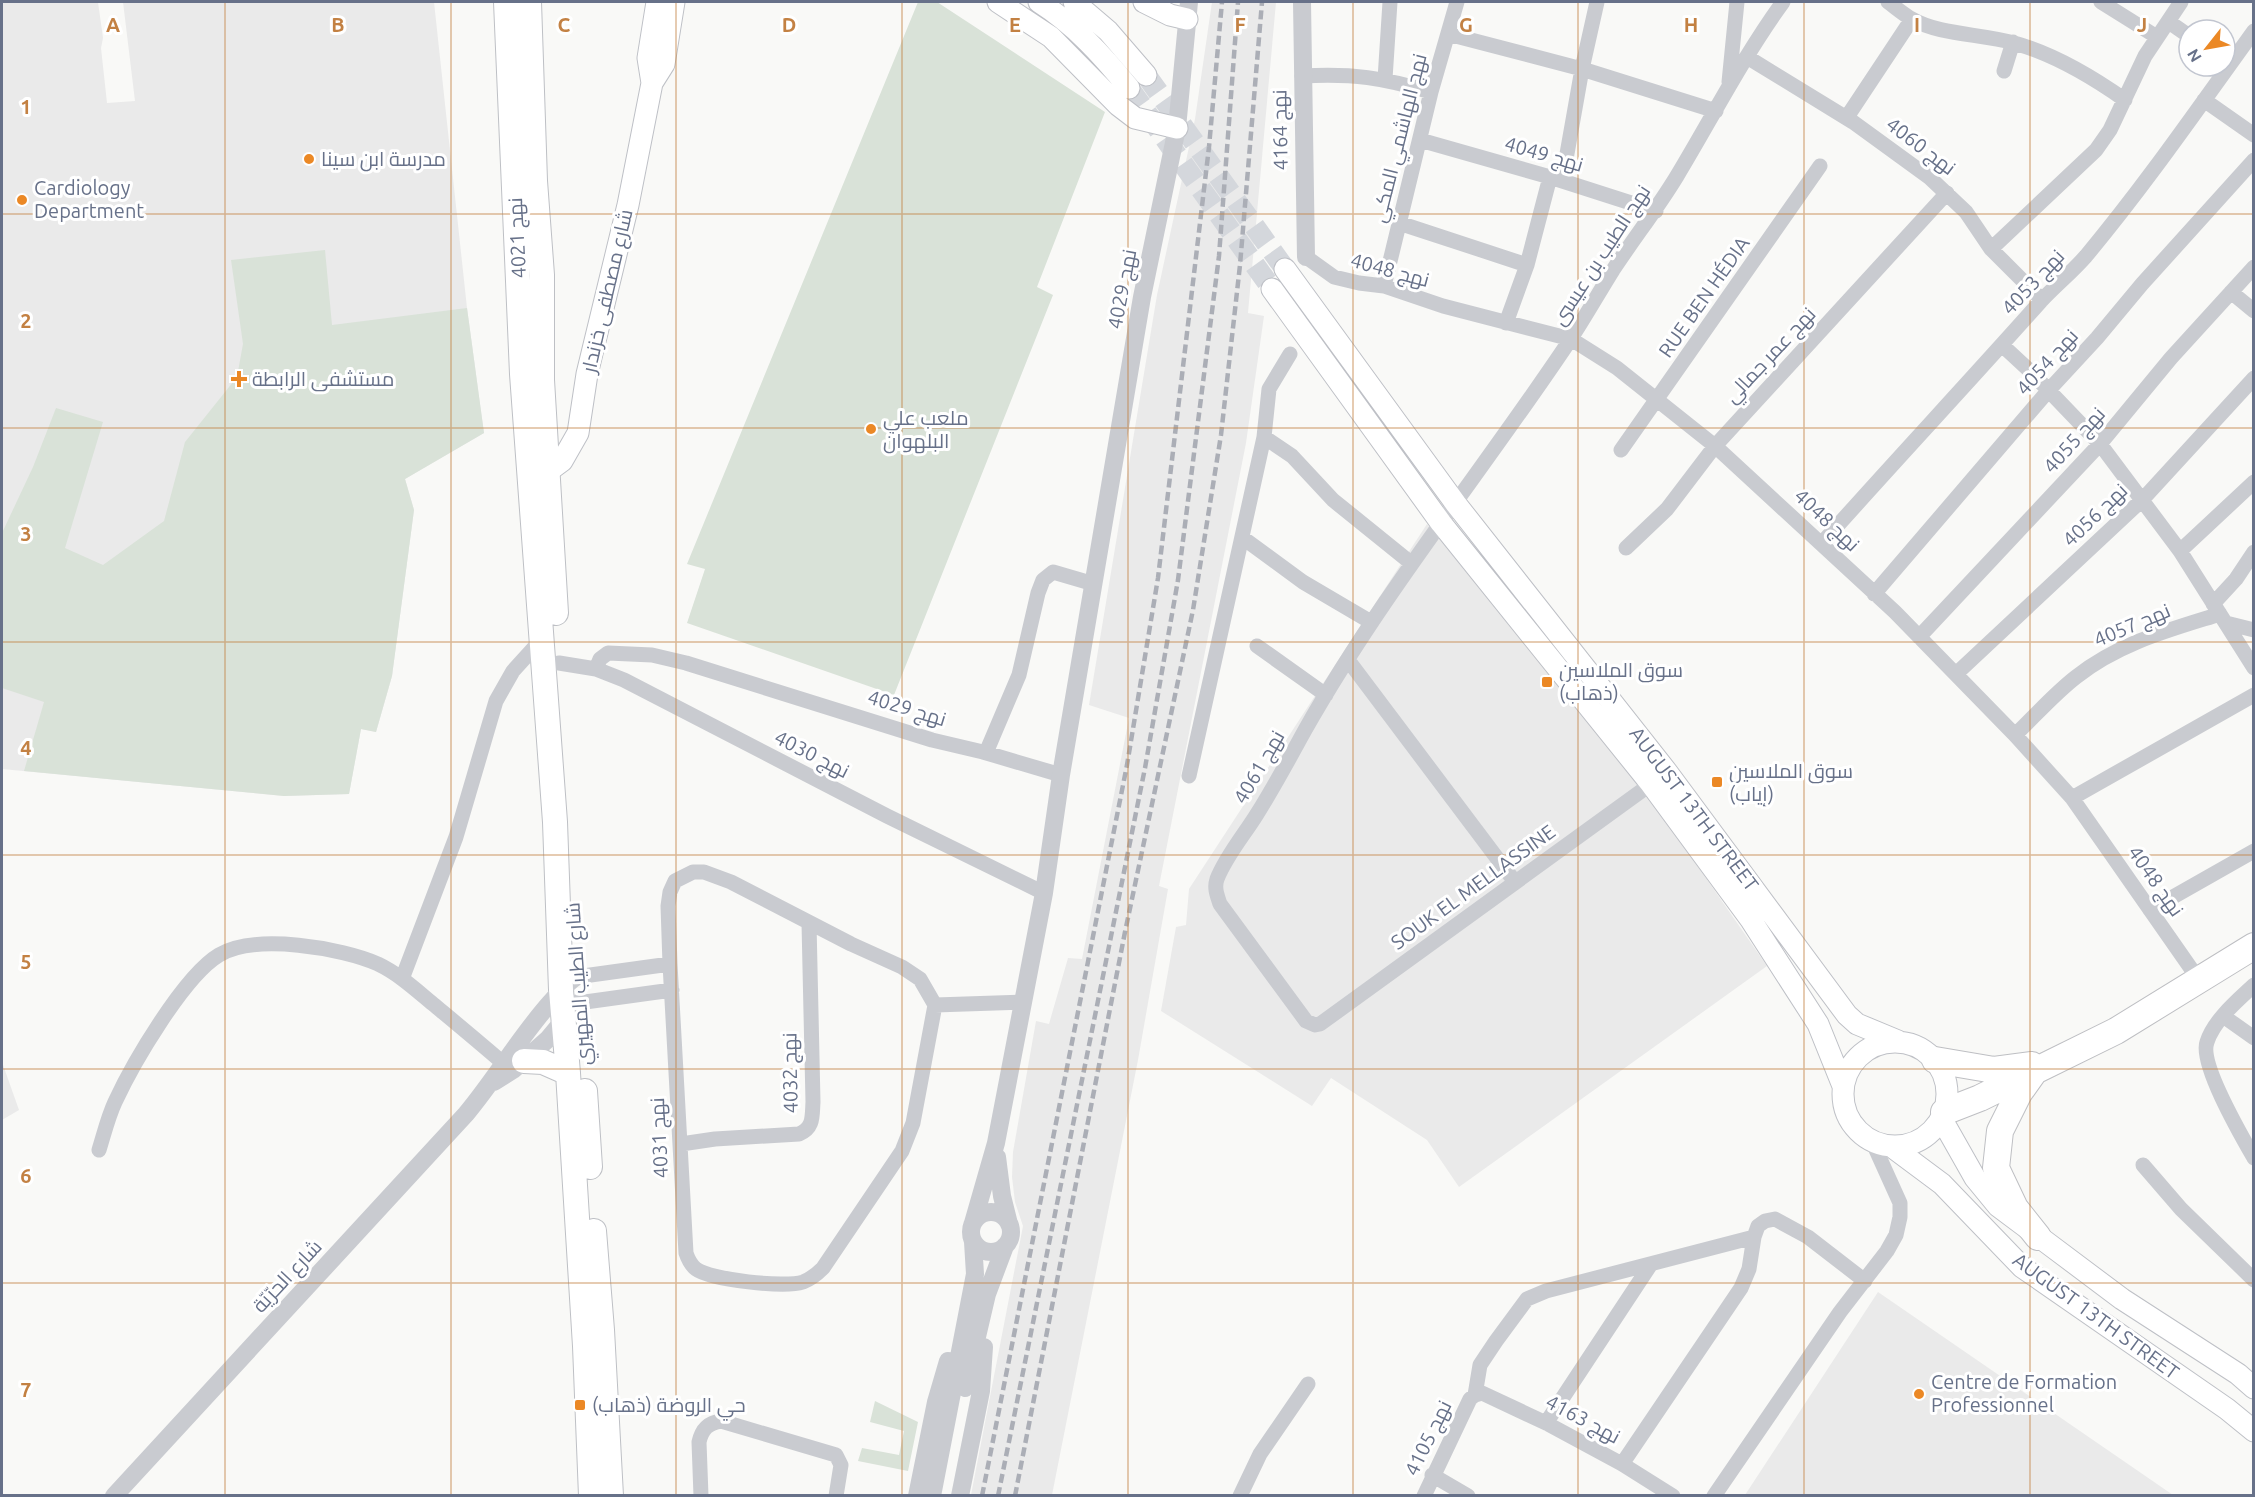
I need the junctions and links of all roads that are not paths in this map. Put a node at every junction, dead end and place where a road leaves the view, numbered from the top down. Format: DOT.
graph roads {
  1 [pos="506,2"];
  2 [pos="529,2"];
  3 [pos="657,2"];
  4 [pos="674,2"];
  5 [pos="998,2"];
  6 [pos="1039,2"];
  7 [pos="1074,2"];
  8 [pos="1144,2"];
  9 [pos="1302,2"];
  10 [pos="1390,2"];
  11 [pos="1457,2"];
  12 [pos="1597,2"];
  13 [pos="1737,2"];
  14 [pos="1783,2"];
  15 [pos="1887,2"];
  16 [pos="2101,2"];
  17 [pos="2181,2"];
  18 [pos="1188,10"];
  19 [pos="1912,19"];
  20 [pos="2169,22"];
  21 [pos="2177,28"];
  22 [pos="2253,31"];
  23 [pos="1448,34"];
  24 [pos="2157,37"];
  25 [pos="2013,42"];
  26 [pos="2237,51"];
  27 [pos="1747,57"];
  28 [pos="1582,69"];
  29 [pos="2004,71"];
  30 [pos="1302,76"];
  31 [pos="2218,78"];
  32 [pos="1385,79"];
  33 [pos="652,83"];
  34 [pos="1728,85"];
  35 [pos="1431,92"];
  36 [pos="2125,100"];
  37 [pos="2204,100"];
  38 [pos="1716,111"];
  39 [pos="1847,117"];
  40 [pos="1177,128"];
  41 [pos="2253,135"];
  42 [pos="1420,140"];
  43 [pos="2253,160"];
  44 [pos="1820,166"];
  45 [pos="1550,177"];
  46 [pos="1947,193"];
  47 [pos="1656,211"];
  48 [pos="1399,223"];
  49 [pos="1990,249"];
  50 [pos="1306,257"];
  51 [pos="1527,265"];
  52 [pos="2253,267"];
  53 [pos="1285,269"];
  54 [pos="1383,286"];
  55 [pos="1272,289"];
  56 [pos="2231,292"];
  57 [pos="2042,300"];
  58 [pos="2253,311"];
  59 [pos="1506,323"];
  60 [pos="1570,339"];
  61 [pos="2003,346"];
  62 [pos="1290,354"];
  63 [pos="2253,378"];
  64 [pos="2048,391"];
  65 [pos="1657,400"];
  66 [pos="1264,437"];
  67 [pos="2100,444"];
  68 [pos="1715,446"];
  69 [pos="1621,450"];
  70 [pos="538,473"];
  71 [pos="2253,482"];
  72 [pos="2143,499"];
  73 [pos="1456,504"];
  74 [pos="1442,523"];
  75 [pos="1243,538"];
  76 [pos="1822,543"];
  77 [pos="1626,548"];
  78 [pos="2180,551"];
  79 [pos="2253,552"];
  80 [pos="1411,563"];
  81 [pos="1094,584"];
  82 [pos="1874,594"];
  83 [pos="2220,614"];
  84 [pos="1371,622"];
  85 [pos="2253,630"];
  86 [pos="1919,637"];
  87 [pos="542,639"];
  88 [pos="1257,646"];
  89 [pos="1348,660"];
  90 [pos="559,663"];
  91 [pos="2253,668"];
  92 [pos="596,669"];
  93 [pos="1957,673"];
  94 [pos="1326,695"];
  95 [pos="2253,695"];
  96 [pos="2015,735"];
  97 [pos="983,752"];
  98 [pos="1061,775"];
  99 [pos="1189,776"];
  100 [pos="1651,783"];
  101 [pos="2072,798"];
  102 [pos="2253,851"];
  103 [pos="1515,882"];
  104 [pos="1044,893"];
  105 [pos="2150,910"];
  106 [pos="809,923"];
  107 [pos="2248,956"];
  108 [pos="670,964"];
  109 [pos="402,979"];
  110 [pos="2199,980"];
  111 [pos="2253,985"];
  112 [pos="672,990"];
  113 [pos="570,997"];
  114 [pos="1023,1002"];
  115 [pos="935,1005"];
  116 [pos="2223,1016"];
  117 [pos="1320,1024"];
  118 [pos="2253,1038"];
  119 [pos="1898,1041"];
  120 [pos="1935,1060"];
  121 [pos="514,1062"];
  122 [pos="2043,1067"];
  123 [pos="568,1073"];
  124 [pos="1843,1086"];
  125 [pos="1943,1115"];
  126 [pos="996,1143"];
  127 [pos="1881,1143"];
  128 [pos="681,1144"];
  129 [pos="99,1149"];
  130 [pos="2253,1158"];
  131 [pos="2143,1165"];
  132 [pos="973,1222"];
  133 [pos="1009,1224"];
  134 [pos="2038,1236"];
  135 [pos="1754,1237"];
  136 [pos="973,1242"];
  137 [pos="1005,1246"];
  138 [pos="1651,1264"];
  139 [pos="975,1274"];
  140 [pos="2253,1280"];
  141 [pos="1865,1281"];
  142 [pos="987,1294"];
  143 [pos="1308,1384"];
  144 [pos="2253,1388"];
  145 [pos="1473,1397"];
  146 [pos="1546,1423"];
  147 [pos="2253,1431"];
  148 [pos="1622,1464"];
  149 [pos="1432,1475"];
  150 [pos="114,1496"];
  151 [pos="591,1496"];
  152 [pos="611,1496"];
  153 [pos="701,1496"];
  154 [pos="836,1496"];
  155 [pos="918,1496"];
  156 [pos="932,1496"];
  157 [pos="941,1496"];
  158 [pos="960,1496"];
  159 [pos="1240,1496"];
  160 [pos="1424,1496"];
  161 [pos="1468,1496"];
  162 [pos="1673,1496"];
  163 [pos="1714,1496"];
  1 -- 70 [label="main road, نهج 4021"];
  2 -- 70 [label="main road, نهج 4021"];
  3 -- 33 [label="main road, شارع مصطفى خزندار"];
  4 -- 33 [label="main road, شارع مصطفى خزندار"];
  5 -- 40 [label="main road"];
  6 -- 7 [label="main road"];
  8 -- 18 [label="main road"];
  9 -- 30 [label="street, نهج 4164"];
  10 -- 32 [label="street"];
  11 -- 23 [label="street, نهج الهاشمي المكي"];
  12 -- 28 [label="street"];
  13 -- 34 [label="street"];
  14 -- 27 [label="street, نهج الطيب بن عيسى"];
  15 -- 19 [label="street"];
  16 -- 24 [label="street"];
  17 -- 20 [label="street"];
  18 -- 40 [label="street, نهج 4029"];
  19 -- 25 [label="street"];
  19 -- 39 [label="street"];
  20 -- 21 [label="street"];
  20 -- 24 [label="street"];
  22 -- 26 [label="street, نهج 4053"];
  23 -- 28 [label="street"];
  23 -- 35 [label="street, نهج الهاشمي المكي"];
  24 -- 36 [label="street"];
  25 -- 29 [label="street"];
  25 -- 36 [label="street"];
  27 -- 34 [label="street, نهج الطيب بن عيسى"];
  27 -- 39 [label="street, نهج 4060"];
  28 -- 38 [label="street"];
  28 -- 45 [label="street"];
  30 -- 32 [label="street"];
  30 -- 50 [label="street, نهج 4164"];
  31 -- 37 [label="street, نهج 4053"];
  32 -- 35 [label="street"];
  33 -- 70 [label="main road, شارع مصطفى خزندار"];
  34 -- 38 [label="street, نهج الطيب بن عيسى"];
  35 -- 42 [label="street, نهج الهاشمي المكي"];
  36 -- 49 [label="street"];
  37 -- 41 [label="street"];
  37 -- 57 [label="street, نهج 4053"];
  38 -- 47 [label="street, نهج الطيب بن عيسى"];
  39 -- 46 [label="street, نهج 4060"];
  40 -- 81 [label="street, نهج 4029"];
  42 -- 45 [label="street, نهج 4049"];
  42 -- 48 [label="street, نهج الهاشمي المكي"];
  43 -- 64 [label="street, نهج 4054"];
  44 -- 65 [label="street, RUE BEN HÉDIA"];
  45 -- 47 [label="street, نهج 4049"];
  45 -- 51 [label="street"];
  46 -- 49 [label="street, نهج 4060"];
  46 -- 68 [label="street, نهج عمر جمالي"];
  47 -- 60 [label="street, نهج الطيب بن عيسى"];
  48 -- 51 [label="street"];
  48 -- 54 [label="street, نهج الهاشمي المكي"];
  49 -- 57 [label="street, نهج 4060"];
  50 -- 54 [label="street, نهج 4048"];
  51 -- 59 [label="street"];
  52 -- 56 [label="street, نهج 4055"];
  53 -- 73 [label="main road, AUGUST 13TH STREET"];
  54 -- 59 [label="street, نهج 4048"];
  55 -- 74 [label="main road, AUGUST 13TH STREET"];
  56 -- 58 [label="street"];
  56 -- 67 [label="street, نهج 4055"];
  57 -- 61 [label="street, نهج 4053"];
  59 -- 60 [label="street, نهج 4048"];
  60 -- 65 [label="street, نهج 4048"];
  60 -- 73 [label="street, نهج الطيب بن عيسى"];
  61 -- 64 [label="street"];
  61 -- 76 [label="street, نهج 4053"];
  62 -- 66 [label="street"];
  63 -- 72 [label="street, نهج 4056"];
  64 -- 67 [label="street"];
  64 -- 82 [label="street, نهج 4054"];
  65 -- 68 [label="street, نهج 4048"];
  65 -- 69 [label="street, RUE BEN HÉDIA"];
  66 -- 75 [label="street"];
  66 -- 80 [label="street"];
  67 -- 72 [label="street"];
  67 -- 86 [label="street, نهج 4055"];
  68 -- 76 [label="street, نهج 4048"];
  68 -- 77 [label="street, نهج عمر جمالي"];
  70 -- 87 [label="main road, شارع الطيب المهيري"];
  70 -- 90 [label="main road, شارع الطيب المهيري"];
  71 -- 78 [label="street"];
  72 -- 78 [label="street"];
  72 -- 93 [label="street, نهج 4056"];
  73 -- 74 [label="street, نهج الطيب بن عيسى"];
  73 -- 119 [label="main road, AUGUST 13TH STREET"];
  74 -- 80 [label="street, نهج 4061"];
  74 -- 100 [label="main road, AUGUST 13TH STREET"];
  75 -- 84 [label="street"];
  75 -- 99 [label="street"];
  76 -- 82 [label="street, نهج 4048"];
  78 -- 83 [label="street"];
  79 -- 83 [label="street"];
  80 -- 84 [label="street, نهج 4061"];
  81 -- 97 [label="street"];
  81 -- 98 [label="street, نهج 4029"];
  82 -- 86 [label="street, نهج 4048"];
  83 -- 85 [label="street"];
  83 -- 91 [label="street"];
  83 -- 96 [label="street, نهج 4057"];
  84 -- 89 [label="street, نهج 4061"];
  86 -- 93 [label="street, نهج 4048"];
  87 -- 109 [label="street"];
  87 -- 113 [label="main road, شارع الطيب المهيري"];
  88 -- 94 [label="street"];
  89 -- 94 [label="street, نهج 4061"];
  89 -- 103 [label="street"];
  90 -- 92 [label="street, نهج 4030"];
  90 -- 113 [label="main road, شارع الطيب المهيري"];
  92 -- 97 [label="street, نهج 4029"];
  92 -- 104 [label="street, نهج 4030"];
  93 -- 96 [label="street, نهج 4048"];
  94 -- 117 [label="street, نهج 4061"];
  95 -- 101 [label="street"];
  96 -- 101 [label="street, نهج 4048"];
  97 -- 98 [label="street"];
  98 -- 104 [label="street, نهج 4029"];
  100 -- 103 [label="street, SOUK EL MELLASSINE"];
  100 -- 124 [label="main road, AUGUST 13TH STREET"];
  101 -- 105 [label="street, نهج 4048"];
  102 -- 105 [label="street"];
  103 -- 117 [label="street, SOUK EL MELLASSINE"];
  104 -- 114 [label="street, نهج 4029"];
  105 -- 110 [label="street, نهج 4048"];
  106 -- 108 [label="street, نهج 4031"];
  106 -- 115 [label="street, نهج 4031"];
  106 -- 128 [label="street, نهج 4032"];
  107 -- 110 [label="highway"];
  108 -- 112 [label="street, نهج 4031"];
  108 -- 113 [label="street"];
  109 -- 121 [label="street"];
  109 -- 129 [label="street"];
  110 -- 122 [label="highway"];
  111 -- 116 [label="street"];
  112 -- 113 [label="street"];
  112 -- 128 [label="street, نهج 4031"];
  113 -- 121 [label="street, شارع الحرّيّة"];
  113 -- 121 [label="street, شارع الحرّيّة"];
  113 -- 123 [label="main road, شارع الطيب المهيري"];
  113 -- 152 [label="main road, شارع الطيب المهيري"];
  114 -- 115 [label="street"];
  114 -- 126 [label="street, نهج 4029"];
  115 -- 128 [label="street, نهج 4031"];
  116 -- 118 [label="street"];
  116 -- 130 [label="street"];
  119 -- 120 [label="main road"];
  119 -- 124 [label="main road"];
  120 -- 122 [label="highway"];
  120 -- 125 [label="main road"];
  121 -- 123 [label="main road"];
  121 -- 150 [label="street, شارع الحرّيّة"];
  122 -- 125 [label="highway"];
  122 -- 134 [label="highway"];
  123 -- 151 [label="main road, شارع الطيب المهيري"];
  124 -- 127 [label="main road"];
  125 -- 127 [label="main road"];
  125 -- 134 [label="main road, AUGUST 13TH STREET"];
  126 -- 132 [label="street"];
  126 -- 133 [label="street"];
  127 -- 141 [label="street"];
  127 -- 147 [label="main road, AUGUST 13TH STREET"];
  131 -- 140 [label="street"];
  132 -- 133 [label="street"];
  132 -- 136 [label="street"];
  133 -- 137 [label="street"];
  134 -- 144 [label="main road, AUGUST 13TH STREET"];
  135 -- 138 [label="street, نهج 4105"];
  135 -- 141 [label="street"];
  135 -- 148 [label="street"];
  136 -- 137 [label="street"];
  136 -- 139 [label="street"];
  137 -- 142 [label="street"];
  138 -- 145 [label="street, نهج 4105"];
  138 -- 146 [label="street"];
  139 -- 155 [label="street"];
  139 -- 156 [label="street"];
  141 -- 163 [label="street"];
  142 -- 157 [label="street"];
  142 -- 158 [label="street"];
  143 -- 159 [label="street"];
  145 -- 146 [label="street, نهج 4163"];
  145 -- 149 [label="street, نهج 4105"];
  146 -- 148 [label="street, نهج 4163"];
  148 -- 162 [label="street, نهج 4163"];
  149 -- 160 [label="street, نهج 4105"];
  149 -- 161 [label="street"];
  153 -- 154 [label="street"];
}
